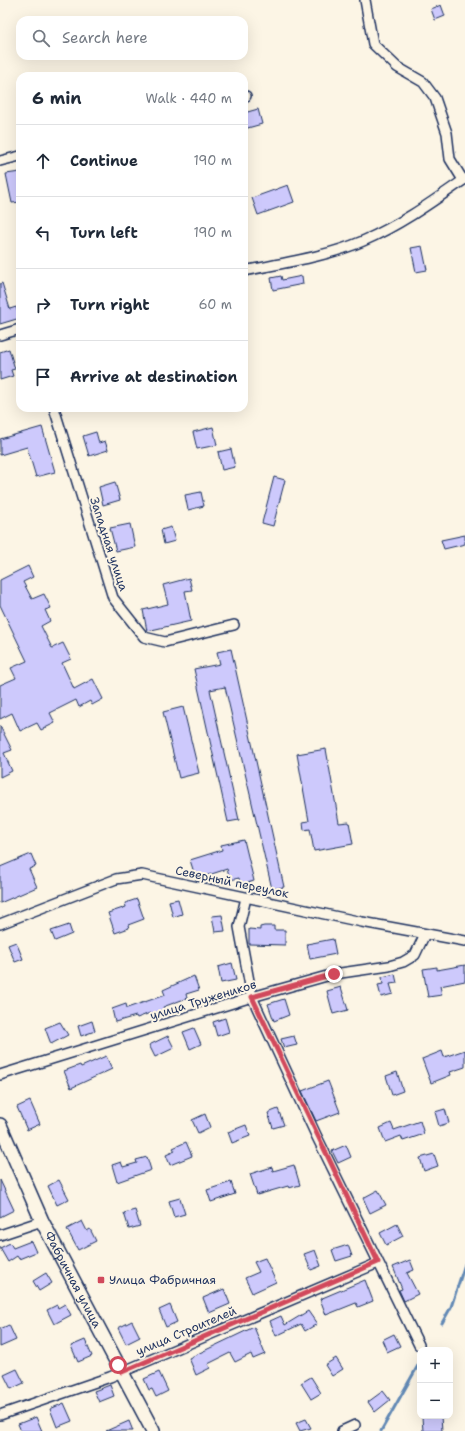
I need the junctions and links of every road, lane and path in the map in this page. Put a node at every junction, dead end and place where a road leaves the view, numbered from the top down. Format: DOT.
graph roads {
  1 [pos="365,0"];
  2 [pos="16,157"];
  3 [pos="0,161"];
  4 [pos="464,180"];
  5 [pos="248,270"];
  6 [pos="16,330"];
  7 [pos="0,334"];
  8 [pos="55,412"];
  9 [pos="234,625"];
  10 [pos="246,898"];
  11 [pos="0,924"];
  12 [pos="425,934"];
  13 [pos="465,941"];
  14 [pos="252,997"];
  15 [pos="0,1075"];
  16 [pos="0,1125"];
  17 [pos="42,1221"];
  18 [pos="0,1235"];
  19 [pos="378,1262"];
  20 [pos="419,1345"];
  21 [pos="122,1372"];
  22 [pos="0,1415"];
  23 [pos="355,1425"];
  24 [pos="153,1431"];
  25 [pos="342,1431"];
  1 -- 4 [label="street"];
  2 -- 3 [label="street"];
  4 -- 5 [label="street"];
  6 -- 7 [label="street"];
  8 -- 9 [label="street, Западная улица"];
  10 -- 11 [label="street, Северный переулок"];
  10 -- 12 [label="street, Северный переулок"];
  10 -- 14 [label="street"];
  12 -- 13 [label="street, Северный переулок"];
  12 -- 14 [label="street, улица Тружеников"];
  14 -- 15 [label="street, улица Тружеников"];
  14 -- 19 [label="street"];
  16 -- 17 [label="street, Фабричная улица"];
  17 -- 18 [label="street"];
  17 -- 21 [label="street, Фабричная улица"];
  19 -- 20 [label="street"];
  19 -- 21 [label="street, улица Строителей"];
  21 -- 22 [label="street, улица Строителей"];
  21 -- 24 [label="street, Фабричная улица"];
  23 -- 25 [label="street"];
}
